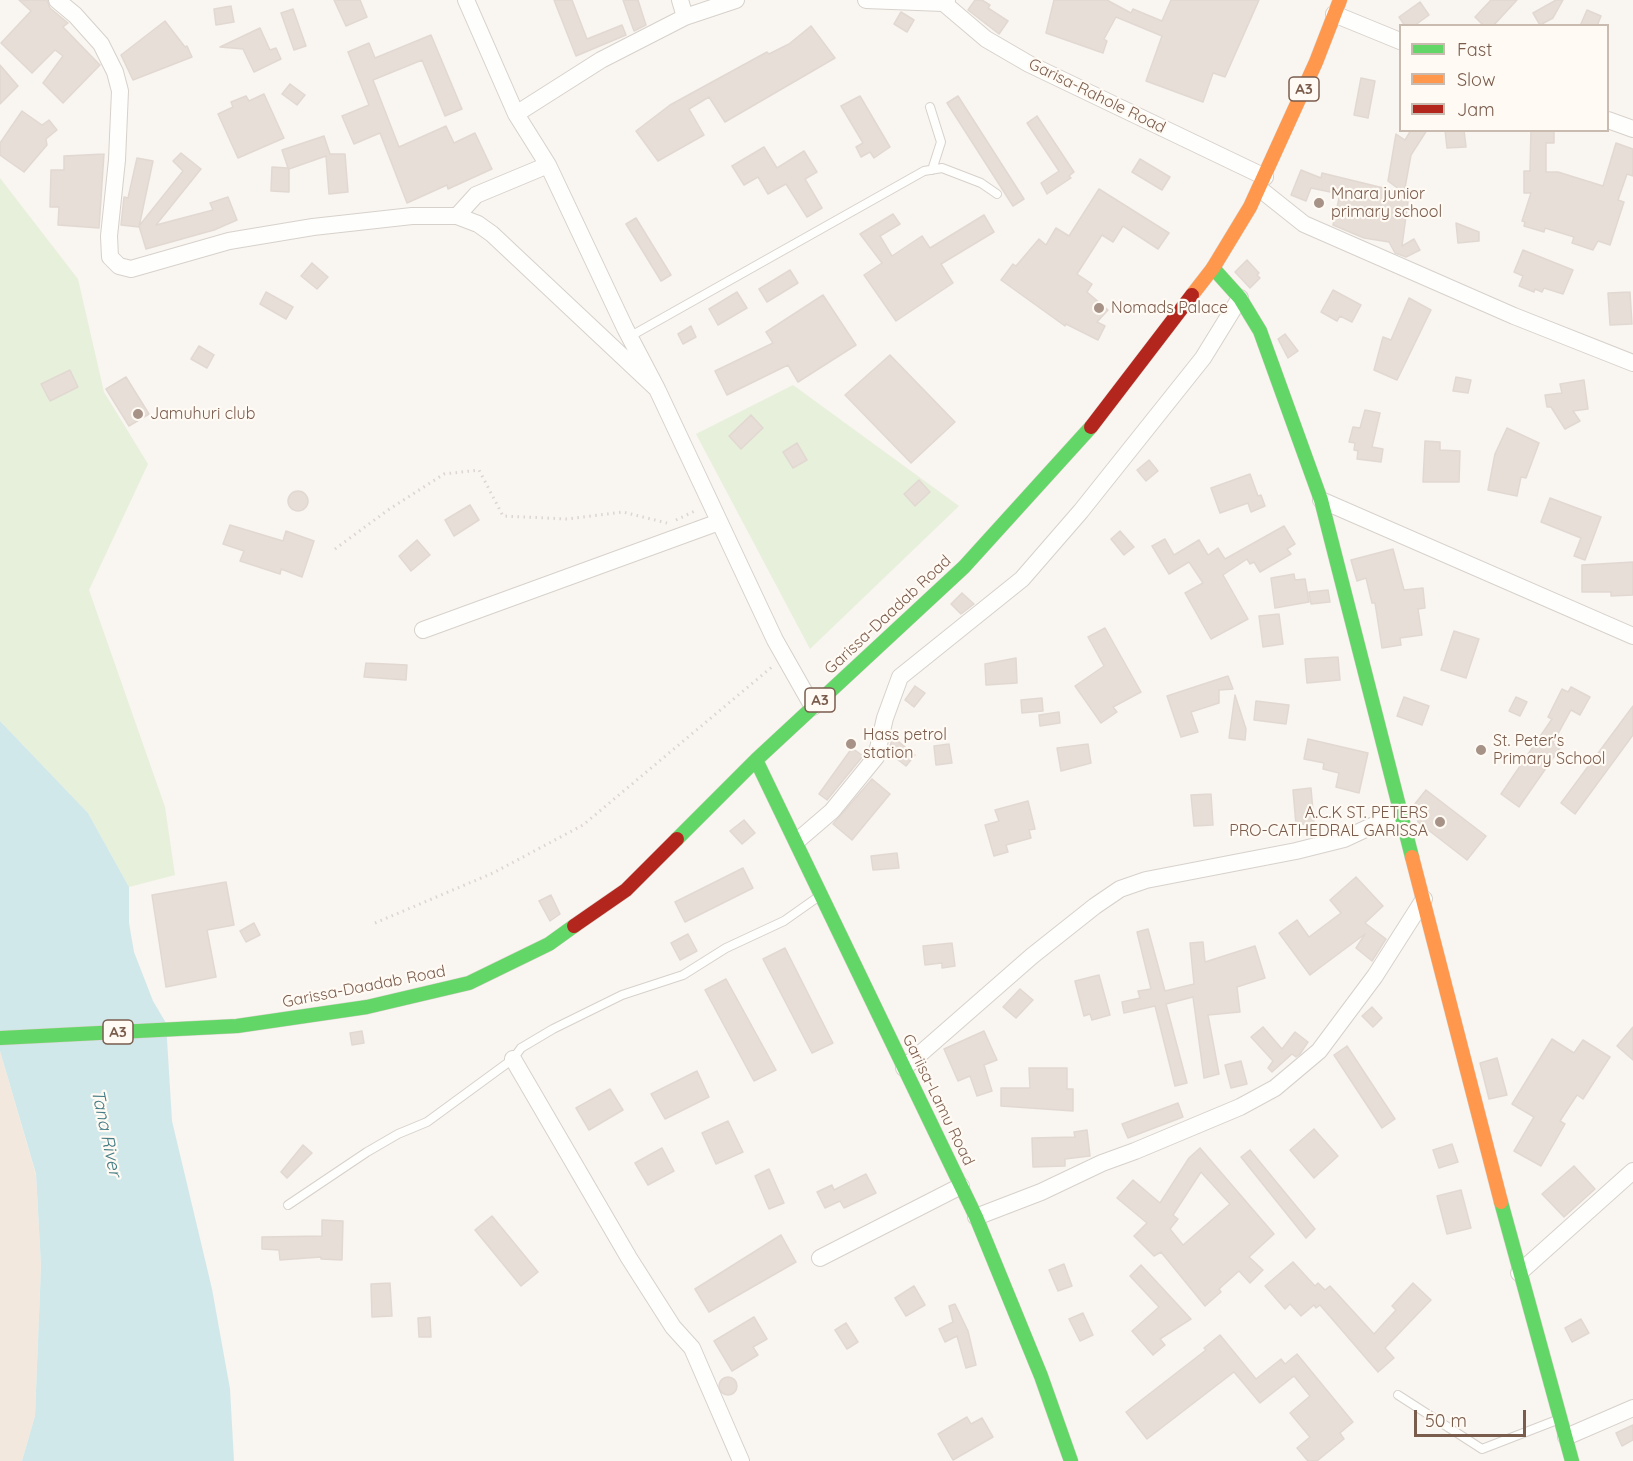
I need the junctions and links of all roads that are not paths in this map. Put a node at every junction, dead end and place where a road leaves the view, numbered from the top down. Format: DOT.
graph roads {
  1 [pos="57,0"];
  2 [pos="466,0"];
  3 [pos="680,0"];
  4 [pos="736,0"];
  5 [pos="866,0"];
  6 [pos="943,1"];
  7 [pos="1337,7"];
  8 [pos="685,18"];
  9 [pos="1399,39"];
  10 [pos="930,107"];
  11 [pos="516,114"];
  12 [pos="1609,120"];
  13 [pos="1633,129"];
  14 [pos="548,165"];
  15 [pos="933,170"];
  16 [pos="1262,183"];
  17 [pos="998,194"];
  18 [pos="457,216"];
  19 [pos="1213,268"];
  20 [pos="1240,298"];
  21 [pos="629,337"];
  22 [pos="1633,363"];
  23 [pos="657,389"];
  24 [pos="1321,500"];
  25 [pos="719,522"];
  26 [pos="423,630"];
  27 [pos="1633,636"];
  28 [pos="813,707"];
  29 [pos="756,760"];
  30 [pos="1400,813"];
  31 [pos="797,841"];
  32 [pos="821,895"];
  33 [pos="1424,899"];
  34 [pos="0,1038"];
  35 [pos="513,1059"];
  36 [pos="904,1068"];
  37 [pos="1633,1171"];
  38 [pos="961,1186"];
  39 [pos="288,1205"];
  40 [pos="976,1216"];
  41 [pos="820,1258"];
  42 [pos="1519,1273"];
  43 [pos="1398,1395"];
  44 [pos="1633,1408"];
  45 [pos="1561,1419"];
  46 [pos="1566,1437"];
  47 [pos="741,1461"];
  48 [pos="1071,1461"];
  49 [pos="1572,1461"];
  1 -- 18 [label="street"];
  2 -- 11 [label="street"];
  3 -- 8 [label="street"];
  4 -- 8 [label="street"];
  5 -- 6 [label="street"];
  6 -- 16 [label="street, Garisa-Rahole Road"];
  7 -- 9 [label="street"];
  7 -- 16 [label="main road, A3"];
  8 -- 11 [label="street"];
  10 -- 15 [label="lane"];
  11 -- 14 [label="street"];
  12 -- 13 [label="street"];
  14 -- 18 [label="street"];
  14 -- 21 [label="street"];
  15 -- 17 [label="lane"];
  15 -- 21 [label="lane"];
  16 -- 19 [label="main road, Garissa-Daadab Road / A3"];
  16 -- 22 [label="street, Garisa-Rahole Road"];
  18 -- 23 [label="street"];
  19 -- 20 [label="main road"];
  19 -- 28 [label="main road, Garissa-Daadab Road / A3"];
  20 -- 24 [label="main road"];
  20 -- 31 [label="street"];
  21 -- 23 [label="street"];
  23 -- 25 [label="street"];
  24 -- 27 [label="street"];
  24 -- 30 [label="main road"];
  25 -- 26 [label="street"];
  25 -- 28 [label="street"];
  28 -- 29 [label="main road, Garissa-Daadab Road / A3"];
  29 -- 31 [label="main road, Gariisa-Lamu Road"];
  29 -- 34 [label="main road, Garissa-Daadab Road / A3"];
  30 -- 33 [label="main road"];
  30 -- 36 [label="street"];
  31 -- 32 [label="main road, Gariisa-Lamu Road"];
  32 -- 35 [label="lane"];
  32 -- 36 [label="main road, Gariisa-Lamu Road"];
  33 -- 40 [label="street"];
  33 -- 42 [label="main road"];
  35 -- 39 [label="lane"];
  35 -- 47 [label="street"];
  36 -- 38 [label="main road, Gariisa-Lamu Road"];
  37 -- 42 [label="street"];
  38 -- 40 [label="main road, Gariisa-Lamu Road"];
  38 -- 41 [label="street"];
  40 -- 48 [label="main road, Gariisa-Lamu Road"];
  42 -- 45 [label="main road"];
  43 -- 45 [label="lane"];
  44 -- 46 [label="street"];
  45 -- 46 [label="main road"];
  46 -- 49 [label="main road"];
}
